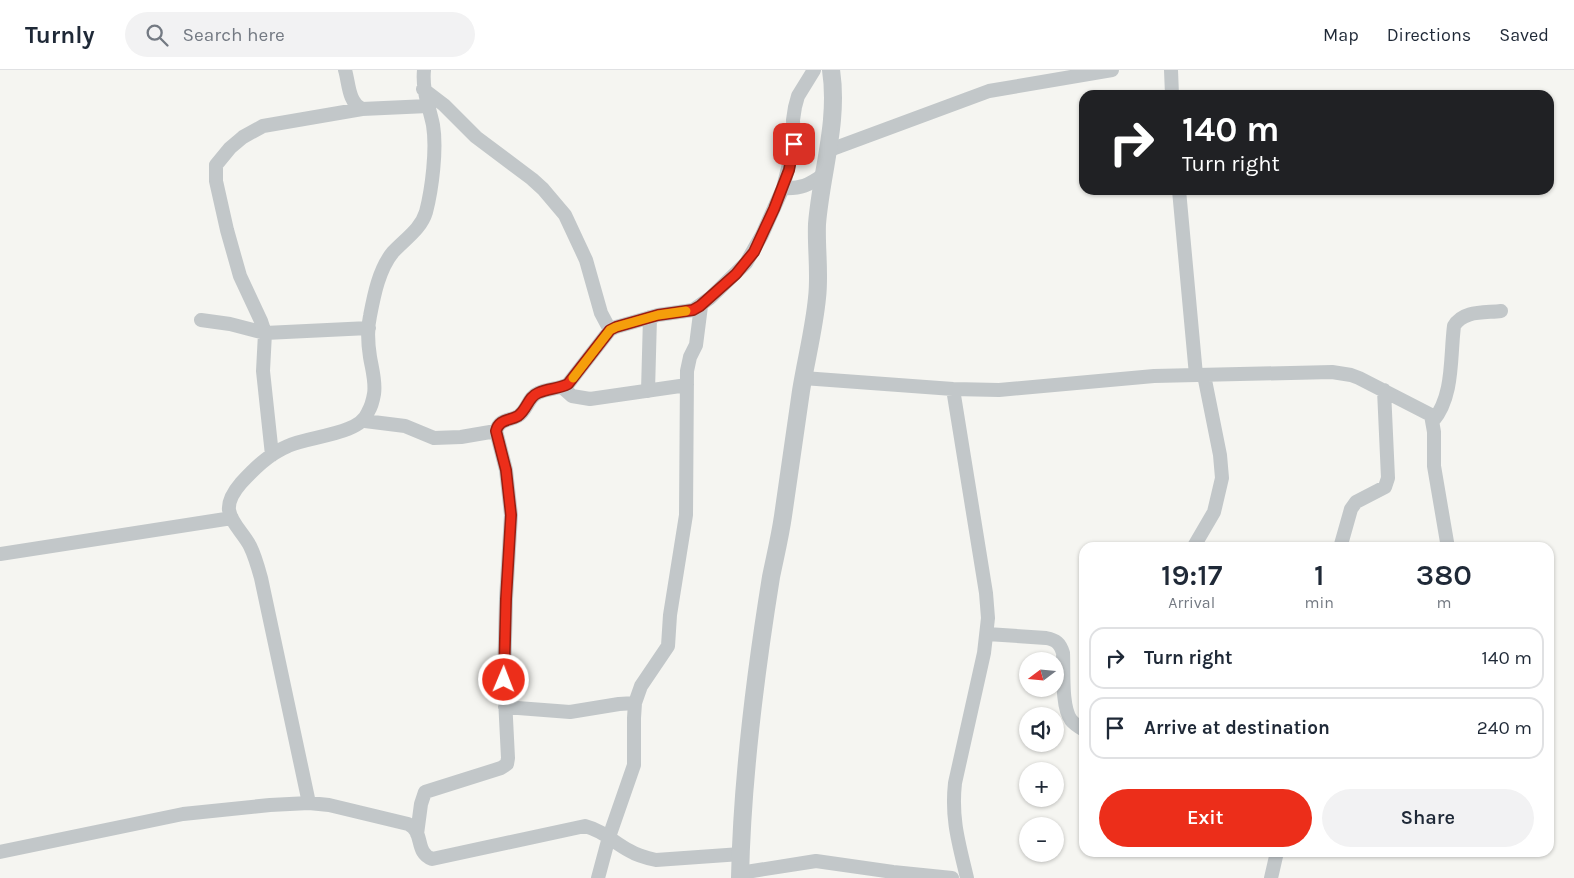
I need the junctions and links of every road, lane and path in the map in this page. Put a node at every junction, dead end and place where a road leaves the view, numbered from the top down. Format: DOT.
graph roads {
  1 [pos="346,70"];
  2 [pos="424,70"];
  3 [pos="814,70"];
  4 [pos="831,70"];
  5 [pos="1112,70"];
  6 [pos="1171,70"];
  7 [pos="424,90"];
  8 [pos="1172,90"];
  9 [pos="428,106"];
  10 [pos="362,108"];
  11 [pos="827,151"];
  12 [pos="823,175"];
  13 [pos="783,188"];
  14 [pos="1179,195"];
  15 [pos="700,306"];
  16 [pos="1501,311"];
  17 [pos="650,317"];
  18 [pos="201,320"];
  19 [pos="369,328"];
  20 [pos="610,330"];
  21 [pos="265,332"];
  22 [pos="1200,375"];
  23 [pos="803,378"];
  24 [pos="687,385"];
  25 [pos="562,387"];
  26 [pos="953,389"];
  27 [pos="1384,390"];
  28 [pos="648,391"];
  29 [pos="365,421"];
  30 [pos="1433,421"];
  31 [pos="496,431"];
  32 [pos="272,455"];
  33 [pos="232,518"];
  34 [pos="1196,542"];
  35 [pos="1342,542"];
  36 [pos="1447,542"];
  37 [pos="0,554"];
  38 [pos="987,634"];
  39 [pos="635,703"];
  40 [pos="505,708"];
  41 [pos="1079,726"];
  42 [pos="310,803"];
  43 [pos="417,834"];
  44 [pos="608,837"];
  45 [pos="0,852"];
  46 [pos="740,854"];
  47 [pos="1276,857"];
  48 [pos="740,875"];
  49 [pos="598,878"];
  50 [pos="952,878"];
  51 [pos="966,878"];
  52 [pos="1272,878"];
  1 -- 10 [label="street"];
  2 -- 7 [label="street"];
  3 -- 13 [label="street"];
  4 -- 11 [label="street"];
  5 -- 11 [label="street"];
  6 -- 8 [label="street"];
  7 -- 9 [label="street"];
  7 -- 20 [label="street"];
  9 -- 10 [label="street"];
  9 -- 19 [label="street"];
  10 -- 21 [label="street"];
  11 -- 12 [label="street"];
  12 -- 13 [label="street"];
  12 -- 23 [label="street"];
  13 -- 15 [label="street"];
  14 -- 22 [label="street"];
  15 -- 17 [label="street"];
  15 -- 24 [label="street"];
  16 -- 30 [label="street"];
  17 -- 20 [label="street"];
  17 -- 28 [label="street"];
  18 -- 21 [label="street"];
  19 -- 21 [label="street"];
  19 -- 29 [label="street"];
  20 -- 25 [label="street"];
  21 -- 32 [label="street"];
  22 -- 26 [label="street"];
  22 -- 27 [label="street"];
  22 -- 34 [label="street"];
  23 -- 26 [label="street"];
  23 -- 46 [label="street"];
  24 -- 28 [label="street"];
  24 -- 39 [label="street"];
  25 -- 28 [label="street"];
  25 -- 31 [label="street"];
  26 -- 38 [label="street"];
  27 -- 30 [label="street"];
  27 -- 35 [label="street"];
  29 -- 31 [label="street"];
  29 -- 32 [label="street"];
  30 -- 36 [label="street"];
  31 -- 40 [label="street"];
  32 -- 33 [label="street"];
  33 -- 37 [label="street"];
  33 -- 42 [label="street"];
  38 -- 41 [label="street"];
  38 -- 51 [label="street"];
  39 -- 40 [label="street"];
  39 -- 44 [label="street"];
  40 -- 43 [label="street"];
  42 -- 43 [label="street"];
  42 -- 45 [label="street"];
  43 -- 44 [label="street"];
  44 -- 46 [label="street"];
  44 -- 49 [label="street"];
  46 -- 48 [label="street"];
  47 -- 52 [label="street"];
  48 -- 50 [label="street"];
}
